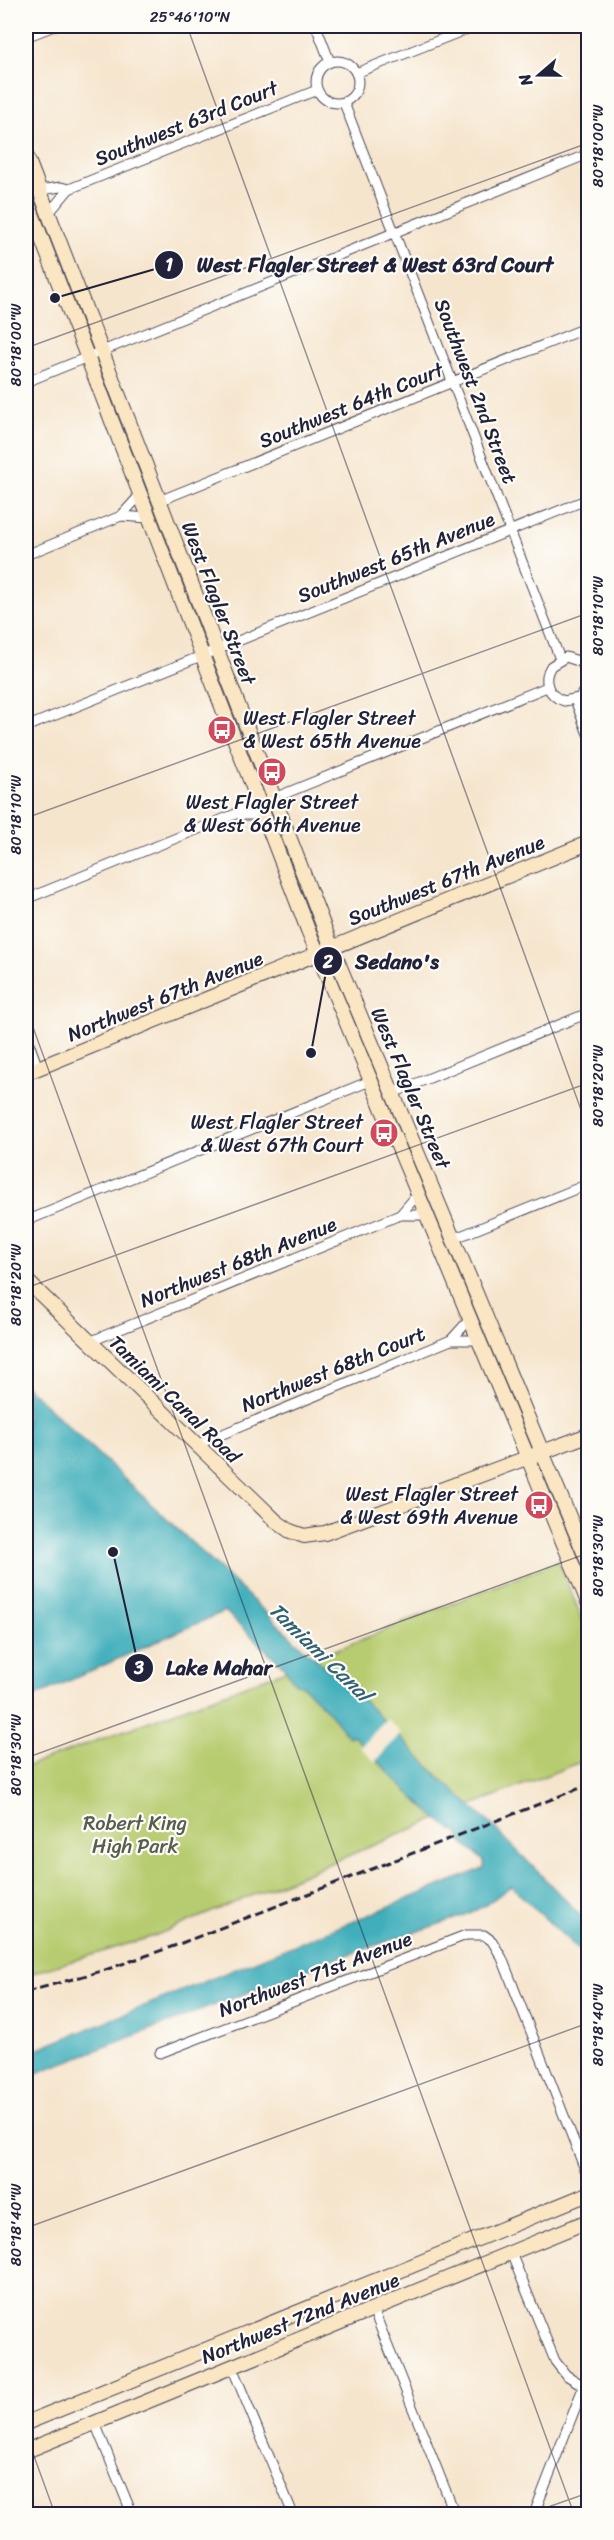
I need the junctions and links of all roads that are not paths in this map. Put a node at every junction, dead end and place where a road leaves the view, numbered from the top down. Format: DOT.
graph roads {
  1 [pos="54,26"];
  2 [pos="316,26"];
  3 [pos="475,26"];
  4 [pos="26,37"];
  5 [pos="330,62"];
  6 [pos="356,73"];
  7 [pos="317,90"];
  8 [pos="344,103"];
  9 [pos="588,154"];
  10 [pos="26,155"];
  11 [pos="69,189"];
  12 [pos="39,190"];
  13 [pos="26,198"];
  14 [pos="48,214"];
  15 [pos="29,218"];
  16 [pos="395,232"];
  17 [pos="588,327"];
  18 [pos="101,351"];
  19 [pos="87,357"];
  20 [pos="26,382"];
  21 [pos="454,382"];
  22 [pos="140,495"];
  23 [pos="588,499"];
  24 [pos="159,501"];
  25 [pos="122,516"];
  26 [pos="149,518"];
  27 [pos="510,530"];
  28 [pos="26,555"];
  29 [pos="216,649"];
  30 [pos="202,655"];
  31 [pos="560,659"];
  32 [pos="588,672"];
  33 [pos="588,685"];
  34 [pos="547,687"];
  35 [pos="575,700"];
  36 [pos="26,727"];
  37 [pos="588,734"];
  38 [pos="256,794"];
  39 [pos="274,798"];
  40 [pos="237,813"];
  41 [pos="264,814"];
  42 [pos="588,843"];
  43 [pos="26,899"];
  44 [pos="332,948"];
  45 [pos="318,954"];
  46 [pos="588,1014"];
  47 [pos="26,1035"];
  48 [pos="32,1070"];
  49 [pos="370,1081"];
  50 [pos="393,1094"];
  51 [pos="588,1184"];
  52 [pos="418,1194"];
  53 [pos="400,1215"];
  54 [pos="427,1215"];
  55 [pos="26,1221"];
  56 [pos="453,1239"];
  57 [pos="26,1280"];
  58 [pos="470,1319"];
  59 [pos="451,1340"];
  60 [pos="479,1340"];
  61 [pos="88,1342"];
  62 [pos="588,1435"];
  63 [pos="196,1445"];
  64 [pos="543,1453"];
  65 [pos="529,1458"];
  66 [pos="588,1562"];
  67 [pos="588,1602"];
  68 [pos="160,2053"];
  69 [pos="588,2176"];
  70 [pos="588,2194"];
  71 [pos="588,2221"];
  72 [pos="501,2229"];
  73 [pos="511,2253"];
  74 [pos="363,2286"];
  75 [pos="372,2309"];
  76 [pos="221,2343"];
  77 [pos="232,2367"];
  78 [pos="588,2375"];
  79 [pos="584,2386"];
  80 [pos="85,2399"];
  81 [pos="26,2423"];
  82 [pos="95,2423"];
  83 [pos="26,2451"];
  84 [pos="132,2514"];
  85 [pos="293,2514"];
  86 [pos="455,2514"];
  87 [pos="534,2514"];
  1 -- 4 [label="street"];
  2 -- 5 [label="street"];
  3 -- 6 [label="street"];
  5 -- 6 [label="street"];
  5 -- 7 [label="street"];
  6 -- 8 [label="street"];
  7 -- 8 [label="street"];
  7 -- 11 [label="street, Southwest 63rd Court"];
  8 -- 16 [label="street, Southwest 2nd Street"];
  9 -- 16 [label="street"];
  10 -- 12 [label="main road, West Flagler Street"];
  11 -- 12 [label="street, Southwest 63rd Court"];
  11 -- 14 [label="street, Southwest 63rd Court"];
  12 -- 14 [label="main road, West Flagler Street"];
  13 -- 15 [label="main road, West Flagler Street"];
  14 -- 18 [label="main road, West Flagler Street"];
  15 -- 19 [label="main road, West Flagler Street"];
  16 -- 18 [label="street"];
  16 -- 21 [label="street, Southwest 2nd Street"];
  17 -- 21 [label="street, Southwest 64th Court"];
  18 -- 19 [label="street"];
  18 -- 24 [label="main road, West Flagler Street"];
  19 -- 20 [label="street"];
  19 -- 22 [label="main road, West Flagler Street"];
  21 -- 24 [label="street, Southwest 64th Court"];
  21 -- 27 [label="street, Southwest 2nd Street"];
  22 -- 25 [label="street"];
  22 -- 26 [label="main road, West Flagler Street"];
  23 -- 27 [label="street, Southwest 65th Avenue"];
  24 -- 29 [label="main road, West Flagler Street"];
  25 -- 26 [label="street"];
  25 -- 28 [label="street"];
  26 -- 30 [label="main road, West Flagler Street"];
  27 -- 29 [label="street, Southwest 65th Avenue"];
  27 -- 31 [label="street, Southwest 2nd Street"];
  29 -- 30 [label="street, Southwest 65th Avenue"];
  29 -- 39 [label="main road, West Flagler Street"];
  30 -- 36 [label="street, Southwest 65th Avenue"];
  30 -- 38 [label="main road, West Flagler Street"];
  31 -- 32 [label="street"];
  31 -- 34 [label="street"];
  33 -- 35 [label="street"];
  34 -- 35 [label="street"];
  34 -- 39 [label="street"];
  35 -- 37 [label="street"];
  38 -- 40 [label="street"];
  38 -- 41 [label="main road, West Flagler Street"];
  39 -- 44 [label="main road, West Flagler Street"];
  40 -- 41 [label="street"];
  40 -- 43 [label="street"];
  41 -- 45 [label="main road, West Flagler Street"];
  42 -- 44 [label="main road, Southwest 67th Avenue"];
  44 -- 45 [label="main road, Southwest 67th Avenue"];
  44 -- 50 [label="main road, West Flagler Street"];
  45 -- 48 [label="main road, Northwest 67th Avenue"];
  45 -- 49 [label="main road, West Flagler Street"];
  46 -- 50 [label="street"];
  47 -- 48 [label="street"];
  49 -- 52 [label="main road, West Flagler Street"];
  49 -- 55 [label="street"];
  50 -- 56 [label="main road, West Flagler Street"];
  51 -- 56 [label="street"];
  52 -- 53 [label="street, Northwest 68th Avenue"];
  52 -- 54 [label="main road, West Flagler Street"];
  53 -- 54 [label="street, Northwest 68th Avenue"];
  53 -- 61 [label="street, Northwest 68th Avenue"];
  54 -- 58 [label="main road, West Flagler Street"];
  56 -- 64 [label="main road, West Flagler Street"];
  57 -- 61 [label="main road, Tamiami Canal Road"];
  58 -- 59 [label="street, Northwest 68th Court"];
  58 -- 60 [label="main road, West Flagler Street"];
  59 -- 60 [label="street, Northwest 68th Court"];
  59 -- 63 [label="street, Northwest 68th Court"];
  60 -- 65 [label="main road, West Flagler Street"];
  61 -- 63 [label="main road, Tamiami Canal Road"];
  62 -- 64 [label="main road"];
  63 -- 65 [label="main road, Tamiami Canal Road"];
  64 -- 65 [label="main road"];
  64 -- 66 [label="main road, West Flagler Street"];
  65 -- 67 [label="main road, West Flagler Street"];
  68 -- 69 [label="street, Northwest 71st Avenue"];
  70 -- 72 [label="main road, Northwest 72nd Avenue"];
  71 -- 73 [label="main road, Northwest 72nd Avenue"];
  72 -- 73 [label="main road"];
  72 -- 74 [label="main road, Northwest 72nd Avenue"];
  73 -- 75 [label="main road, Northwest 72nd Avenue"];
  73 -- 79 [label="street"];
  74 -- 75 [label="main road"];
  74 -- 76 [label="main road, Northwest 72nd Avenue"];
  75 -- 77 [label="main road, Northwest 72nd Avenue"];
  75 -- 86 [label="street"];
  76 -- 77 [label="main road"];
  76 -- 80 [label="main road, Northwest 72nd Avenue"];
  77 -- 82 [label="main road, Northwest 72nd Avenue"];
  77 -- 85 [label="street"];
  78 -- 79 [label="street"];
  79 -- 87 [label="street"];
  80 -- 81 [label="main road, Northwest 72nd Avenue"];
  80 -- 82 [label="main road"];
  82 -- 83 [label="main road, Northwest 72nd Avenue"];
  82 -- 84 [label="street"];
}
